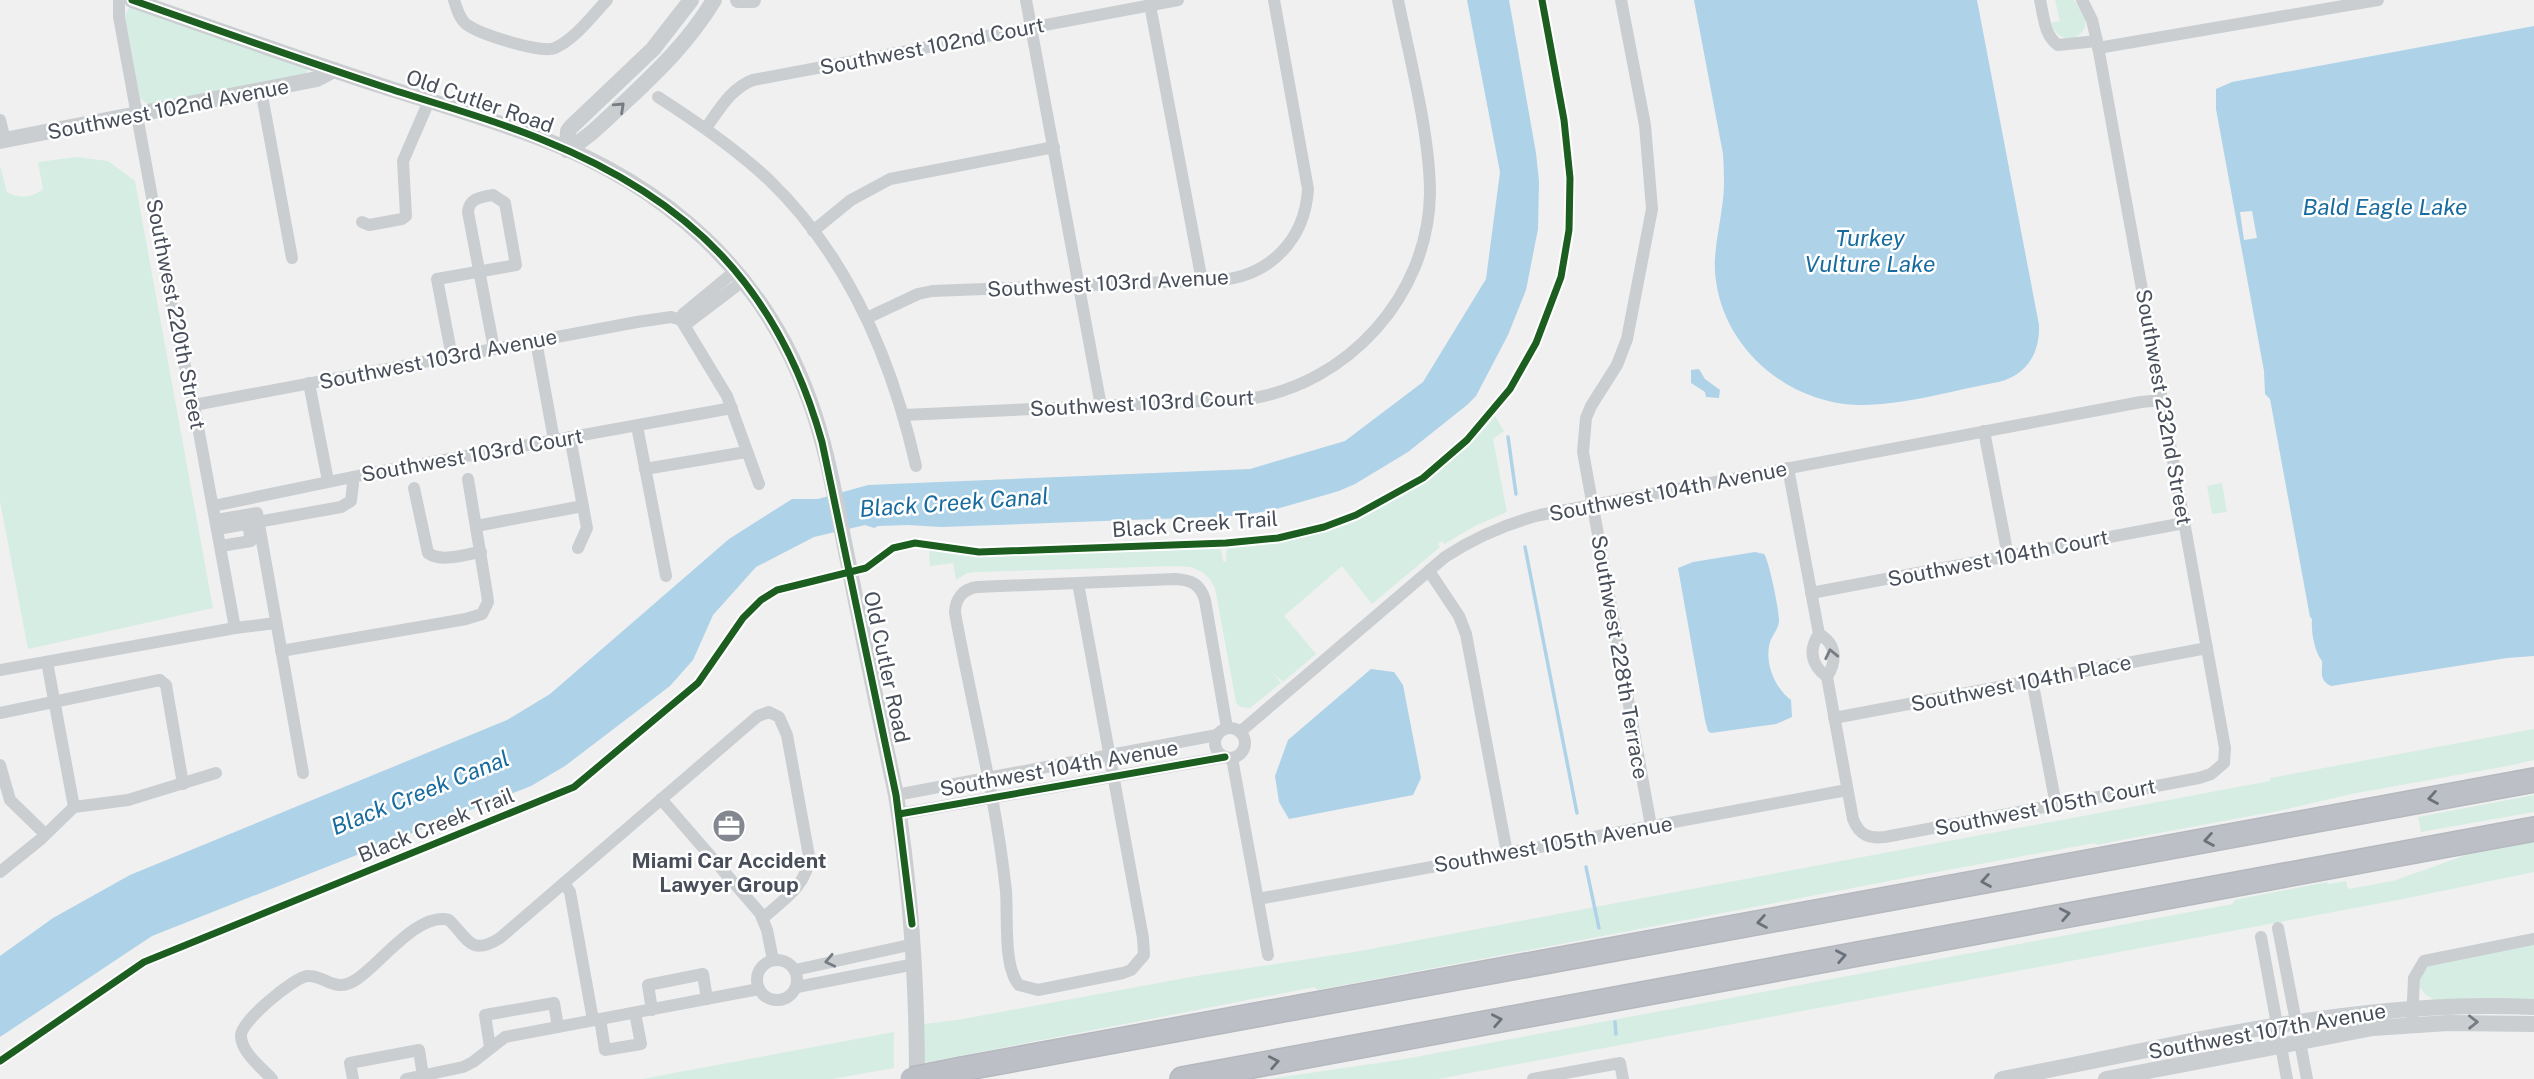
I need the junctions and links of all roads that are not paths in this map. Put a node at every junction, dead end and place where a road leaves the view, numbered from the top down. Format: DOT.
graph roads {
  1 [pos="119,0"];
  2 [pos="132,0"];
  3 [pos="454,0"];
  4 [pos="607,0"];
  5 [pos="691,0"];
  6 [pos="714,0"];
  7 [pos="738,0"];
  8 [pos="753,0"];
  9 [pos="1026,0"];
  10 [pos="1178,0"];
  11 [pos="1274,0"];
  12 [pos="1398,0"];
  13 [pos="1621,0"];
  14 [pos="2040,0"];
  15 [pos="2082,0"];
  16 [pos="2378,0"];
  17 [pos="1150,5"];
  18 [pos="1031,27"];
  19 [pos="2098,44"];
  20 [pos="334,70"];
  21 [pos="261,90"];
  22 [pos="658,97"];
  23 [pos="429,101"];
  24 [pos="137,116"];
  25 [pos="0,120"];
  26 [pos="706,128"];
  27 [pos="2,141"];
  28 [pos="1054,147"];
  29 [pos="567,150"];
  30 [pos="362,222"];
  31 [pos="813,231"];
  32 [pos="292,258"];
  33 [pos="479,271"];
  34 [pos="739,276"];
  35 [pos="1202,281"];
  36 [pos="1079,285"];
  37 [pos="867,318"];
  38 [pos="681,320"];
  39 [pos="536,341"];
  40 [pos="494,349"];
  41 [pos="452,357"];
  42 [pos="309,383"];
  43 [pos="2163,400"];
  44 [pos="194,405"];
  45 [pos="1101,406"];
  46 [pos="732,408"];
  47 [pos="904,415"];
  48 [pos="637,426"];
  49 [pos="1984,431"];
  50 [pos="570,437"];
  51 [pos="554,440"];
  52 [pos="746,452"];
  53 [pos="916,466"];
  54 [pos="1788,468"];
  55 [pos="645,469"];
  56 [pos="468,479"];
  57 [pos="328,481"];
  58 [pos="353,484"];
  59 [pos="759,484"];
  60 [pos="414,488"];
  61 [pos="213,506"];
  62 [pos="583,506"];
  63 [pos="1592,506"];
  64 [pos="255,520"];
  65 [pos="2184,523"];
  66 [pos="217,525"];
  67 [pos="476,526"];
  68 [pos="221,546"];
  69 [pos="578,548"];
  70 [pos="481,552"];
  71 [pos="2008,556"];
  72 [pos="1429,571"];
  73 [pos="666,576"];
  74 [pos="1078,583"];
  75 [pos="1811,593"];
  76 [pos="275,619"];
  77 [pos="235,624"];
  78 [pos="1819,634"];
  79 [pos="2207,648"];
  80 [pos="281,651"];
  81 [pos="47,662"];
  82 [pos="0,670"];
  83 [pos="1827,677"];
  84 [pos="2032,680"];
  85 [pos="54,702"];
  86 [pos="0,713"];
  87 [pos="1834,718"];
  88 [pos="1228,732"];
  89 [pos="1109,755"];
  90 [pos="1229,757"];
  91 [pos="0,765"];
  92 [pos="2222,766"];
  93 [pos="303,773"];
  94 [pos="216,774"];
  95 [pos="1112,776"];
  96 [pos="988,778"];
  97 [pos="2534,780"];
  98 [pos="184,784"];
  99 [pos="1847,790"];
  100 [pos="896,795"];
  101 [pos="992,797"];
  102 [pos="660,799"];
  103 [pos="2056,805"];
  104 [pos="74,807"];
  105 [pos="899,814"];
  106 [pos="1651,827"];
  107 [pos="2534,829"];
  108 [pos="46,834"];
  109 [pos="1507,853"];
  110 [pos="0,872"];
  111 [pos="564,883"];
  112 [pos="1258,899"];
  113 [pos="763,918"];
  114 [pos="2278,928"];
  115 [pos="2261,937"];
  116 [pos="2534,939"];
  117 [pos="914,944"];
  118 [pos="858,955"];
  119 [pos="1268,955"];
  120 [pos="774,960"];
  121 [pos="915,964"];
  122 [pos="795,970"];
  123 [pos="861,974"];
  124 [pos="797,987"];
  125 [pos="759,989"];
  126 [pos="707,999"];
  127 [pos="2534,1007"];
  128 [pos="652,1010"];
  129 [pos="635,1013"];
  130 [pos="2412,1016"];
  131 [pos="596,1020"];
  132 [pos="2296,1023"];
  133 [pos="2534,1024"];
  134 [pos="2278,1026"];
  135 [pos="558,1027"];
  136 [pos="2300,1042"];
  137 [pos="2281,1045"];
  138 [pos="491,1047"];
  139 [pos="423,1076"];
  140 [pos="272,1079"];
  141 [pos="353,1079"];
  142 [pos="406,1079"];
  143 [pos="915,1079"];
  144 [pos="1182,1079"];
  145 [pos="1533,1079"];
  146 [pos="1623,1079"];
  147 [pos="2002,1079"];
  148 [pos="2105,1079"];
  149 [pos="2287,1079"];
  150 [pos="2307,1079"];
  1 -- 24 [label="street, Southwest 220th Street"];
  2 -- 20 [label="street, Old Cutler Road"];
  3 -- 4 [label="street"];
  5 -- 29 [label="street"];
  29 -- 6 [label="street, one-way"];
  7 -- 8 [label="street"];
  9 -- 18 [label="street"];
  10 -- 17 [label="street, Southwest 102nd Court"];
  11 -- 35 [label="street, Southwest 103rd Avenue"];
  12 -- 45 [label="street, Southwest 103rd Court"];
  13 -- 63 [label="street, Southwest 228th Terrace"];
  14 -- 19 [label="street"];
  15 -- 19 [label="street, Southwest 232nd Street"];
  16 -- 19 [label="street"];
  17 -- 18 [label="street, Southwest 102nd Court"];
  17 -- 35 [label="street"];
  18 -- 26 [label="street, Southwest 102nd Court"];
  18 -- 28 [label="street"];
  19 -- 43 [label="street, Southwest 232nd Street"];
  20 -- 21 [label="street, Southwest 102nd Avenue"];
  20 -- 23 [label="street, Old Cutler Road"];
  21 -- 24 [label="street, Southwest 102nd Avenue"];
  21 -- 32 [label="street"];
  22 -- 26 [label="street"];
  23 -- 29 [label="street, Old Cutler Road"];
  23 -- 30 [label="street"];
  24 -- 27 [label="street, Southwest 102nd Avenue"];
  24 -- 44 [label="street, Southwest 220th Street"];
  25 -- 27 [label="street"];
  26 -- 31 [label="street"];
  28 -- 31 [label="street"];
  28 -- 36 [label="street"];
  29 -- 34 [label="street, Old Cutler Road"];
  31 -- 37 [label="street"];
  33 -- 33 [label="street"];
  33 -- 40 [label="street"];
  33 -- 41 [label="street"];
  34 -- 38 [label="street, Southwest 103rd Avenue"];
  34 -- 100 [label="street, Old Cutler Road"];
  35 -- 36 [label="street, Southwest 103rd Avenue"];
  36 -- 37 [label="street, Southwest 103rd Avenue"];
  36 -- 45 [label="street"];
  37 -- 47 [label="street"];
  38 -- 39 [label="street, Southwest 103rd Avenue"];
  38 -- 46 [label="street"];
  39 -- 40 [label="street, Southwest 103rd Avenue"];
  39 -- 51 [label="street"];
  40 -- 41 [label="street, Southwest 103rd Avenue"];
  41 -- 42 [label="street, Southwest 103rd Avenue"];
  42 -- 44 [label="street, Southwest 103rd Avenue"];
  42 -- 57 [label="street"];
  43 -- 49 [label="street, Southwest 104th Avenue"];
  43 -- 65 [label="street, Southwest 232nd Street"];
  44 -- 61 [label="street, Southwest 220th Street"];
  45 -- 47 [label="street, Southwest 103rd Court"];
  46 -- 48 [label="street, Southwest 103rd Court"];
  46 -- 52 [label="street"];
  47 -- 53 [label="street"];
  48 -- 50 [label="street, Southwest 103rd Court"];
  48 -- 55 [label="street"];
  49 -- 54 [label="street, Southwest 104th Avenue"];
  49 -- 71 [label="street"];
  50 -- 51 [label="street, Southwest 103rd Court"];
  50 -- 62 [label="street"];
  51 -- 57 [label="street, Southwest 103rd Court"];
  52 -- 55 [label="street"];
  52 -- 59 [label="street"];
  54 -- 63 [label="street, Southwest 104th Avenue"];
  54 -- 75 [label="street"];
  55 -- 73 [label="street"];
  56 -- 67 [label="street"];
  57 -- 61 [label="street, Southwest 103rd Court"];
  58 -- 64 [label="street"];
  60 -- 70 [label="street"];
  61 -- 66 [label="street, Southwest 220th Street"];
  62 -- 67 [label="street"];
  62 -- 69 [label="street"];
  63 -- 72 [label="street, Southwest 104th Avenue"];
  63 -- 106 [label="street, Southwest 228th Terrace"];
  64 -- 66 [label="street"];
  64 -- 68 [label="street"];
  64 -- 76 [label="street"];
  65 -- 71 [label="street, Southwest 104th Court"];
  65 -- 79 [label="street, Southwest 232nd Street"];
  66 -- 68 [label="street, Southwest 220th Street"];
  67 -- 70 [label="street"];
  68 -- 77 [label="street, Southwest 220th Street"];
  70 -- 80 [label="street"];
  71 -- 75 [label="street, Southwest 104th Court"];
  72 -- 88 [label="street, Southwest 104th Avenue"];
  72 -- 109 [label="street"];
  74 -- 88 [label="street"];
  74 -- 89 [label="street"];
  74 -- 96 [label="street"];
  75 -- 78 [label="street"];
  76 -- 77 [label="street"];
  76 -- 80 [label="street"];
  77 -- 81 [label="street"];
  83 -- 78 [label="street, one-way"];
  78 -- 83 [label="street"];
  79 -- 84 [label="street, Southwest 104th Place"];
  79 -- 92 [label="street, Southwest 232nd Street"];
  80 -- 93 [label="street"];
  81 -- 82 [label="street"];
  81 -- 85 [label="street"];
  83 -- 87 [label="street"];
  84 -- 87 [label="street, Southwest 104th Place"];
  84 -- 103 [label="street"];
  85 -- 86 [label="street"];
  85 -- 98 [label="street"];
  85 -- 104 [label="street"];
  87 -- 99 [label="street"];
  88 -- 89 [label="street, Southwest 104th Avenue"];
  88 -- 90 [label="street"];
  88 -- 90 [label="street"];
  89 -- 95 [label="street"];
  89 -- 96 [label="street, Southwest 104th Avenue"];
  90 -- 95 [label="street, Southwest 104th Avenue"];
  90 -- 112 [label="street"];
  91 -- 108 [label="street"];
  92 -- 103 [label="street, Southwest 105th Court"];
  94 -- 98 [label="street"];
  95 -- 101 [label="street, Southwest 104th Avenue"];
  95 -- 101 [label="street"];
  96 -- 100 [label="street, Southwest 104th Avenue"];
  96 -- 101 [label="street"];
  97 -- 143 [label="highway, one-way, bridge"];
  98 -- 104 [label="street"];
  99 -- 103 [label="street, Southwest 105th Court"];
  99 -- 106 [label="street, Southwest 105th Avenue"];
  100 -- 105 [label="street, Old Cutler Road"];
  101 -- 105 [label="street, Southwest 104th Avenue"];
  102 -- 111 [label="street"];
  102 -- 113 [label="street"];
  102 -- 113 [label="street"];
  104 -- 108 [label="street"];
  105 -- 117 [label="street, Old Cutler Road"];
  106 -- 109 [label="street, Southwest 105th Avenue"];
  144 -- 107 [label="highway, one-way"];
  108 -- 110 [label="street"];
  109 -- 112 [label="street, Southwest 105th Avenue"];
  111 -- 131 [label="street"];
  111 -- 140 [label="street"];
  112 -- 119 [label="street"];
  113 -- 120 [label="street"];
  114 -- 132 [label="street"];
  115 -- 134 [label="street"];
  116 -- 130 [label="street"];
  117 -- 118 [label="street"];
  117 -- 121 [label="street, Old Cutler Road"];
  118 -- 122 [label="street, one-way"];
  118 -- 123 [label="street"];
  120 -- 122 [label="street"];
  120 -- 125 [label="street"];
  121 -- 123 [label="street"];
  121 -- 143 [label="street, Old Cutler Road"];
  122 -- 124 [label="street"];
  123 -- 124 [label="street"];
  124 -- 125 [label="street"];
  125 -- 126 [label="street"];
  126 -- 128 [label="street"];
  126 -- 128 [label="street"];
  127 -- 130 [label="street, Southwest 107th Avenue"];
  128 -- 129 [label="street"];
  129 -- 131 [label="street"];
  129 -- 131 [label="street"];
  130 -- 132 [label="street, Southwest 107th Avenue"];
  130 -- 133 [label="street, Southwest 107th Avenue, one-way"];
  130 -- 136 [label="street, Southwest 107th Avenue"];
  131 -- 135 [label="street"];
  132 -- 134 [label="street, Southwest 107th Avenue"];
  132 -- 136 [label="street"];
  134 -- 137 [label="street"];
  134 -- 147 [label="street, Southwest 107th Avenue"];
  135 -- 138 [label="street"];
  135 -- 138 [label="street"];
  136 -- 137 [label="street, Southwest 107th Avenue"];
  136 -- 150 [label="street"];
  137 -- 148 [label="street, Southwest 107th Avenue"];
  137 -- 149 [label="street"];
  138 -- 139 [label="street"];
  139 -- 141 [label="street"];
  139 -- 142 [label="street"];
  145 -- 146 [label="street"];
}
